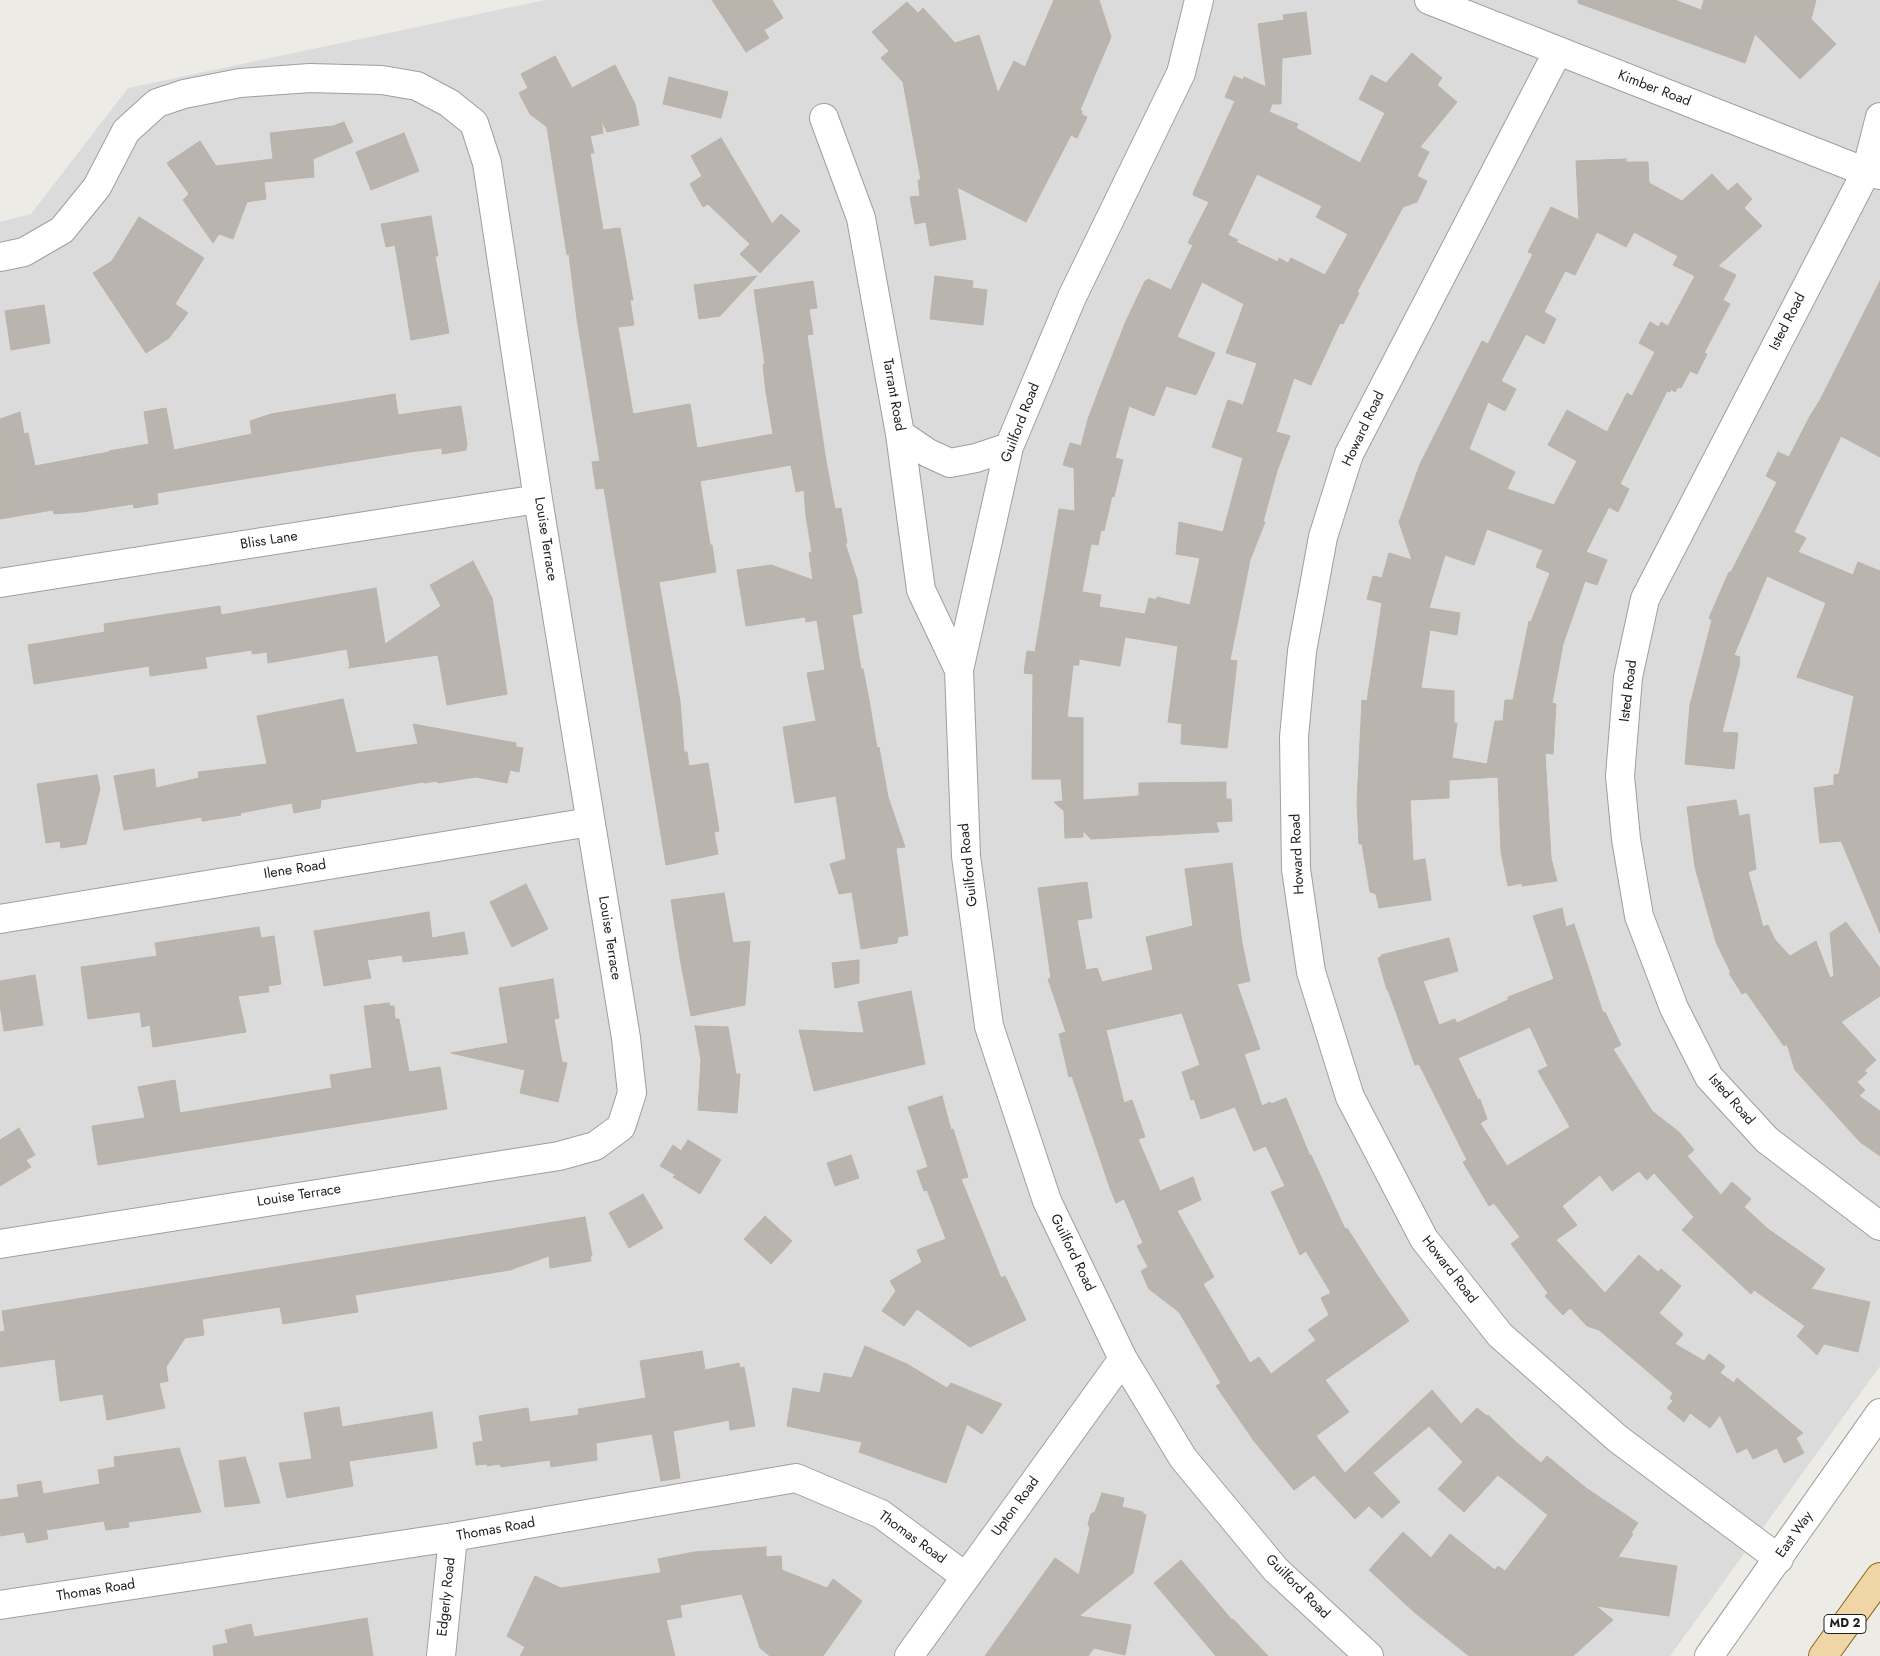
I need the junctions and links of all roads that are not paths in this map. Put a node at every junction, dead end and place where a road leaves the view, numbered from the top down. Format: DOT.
graph roads {
  1 [pos="1199,0"];
  2 [pos="1429,0"];
  3 [pos="1558,51"];
  4 [pos="1880,117"];
  5 [pos="824,118"];
  6 [pos="1873,174"];
  7 [pos="0,257"];
  8 [pos="900,434"];
  9 [pos="1009,447"];
  10 [pos="538,499"];
  11 [pos="0,583"];
  12 [pos="959,670"];
  13 [pos="590,822"];
  14 [pos="0,919"];
  15 [pos="1880,1226"];
  16 [pos="0,1244"];
  17 [pos="1124,1359"];
  18 [pos="1880,1414"];
  19 [pos="453,1537"];
  20 [pos="1779,1559"];
  21 [pos="966,1577"];
  22 [pos="1880,1577"];
  23 [pos="0,1605"];
  24 [pos="441,1656"];
  25 [pos="909,1656"];
  26 [pos="1369,1656"];
  27 [pos="1709,1656"];
  28 [pos="1822,1656"];
  1 -- 9 [label="street, Guilford Road"];
  2 -- 3 [label="street, Kimber Road"];
  3 -- 6 [label="street, Kimber Road"];
  3 -- 20 [label="street, Howard Road"];
  4 -- 6 [label="street, Isted Road"];
  5 -- 8 [label="street, Tarrant Road"];
  6 -- 15 [label="street, Isted Road"];
  7 -- 10 [label="street, Louise Terrace"];
  8 -- 9 [label="street"];
  8 -- 12 [label="street, Tarrant Road"];
  9 -- 12 [label="street, Guilford Road"];
  10 -- 11 [label="street, Bliss Lane"];
  10 -- 13 [label="street, Louise Terrace"];
  12 -- 17 [label="street, Guilford Road"];
  13 -- 14 [label="street, Ilene Road"];
  13 -- 16 [label="street, Louise Terrace"];
  17 -- 21 [label="street, Upton Road"];
  17 -- 26 [label="street, Guilford Road"];
  18 -- 20 [label="street, East Way"];
  19 -- 21 [label="street, Thomas Road"];
  19 -- 23 [label="street, Thomas Road"];
  19 -- 24 [label="street, Edgerly Road"];
  20 -- 27 [label="street, East Way"];
  21 -- 25 [label="street, Upton Road"];
  22 -- 28 [label="main road, MD 2"];
}
